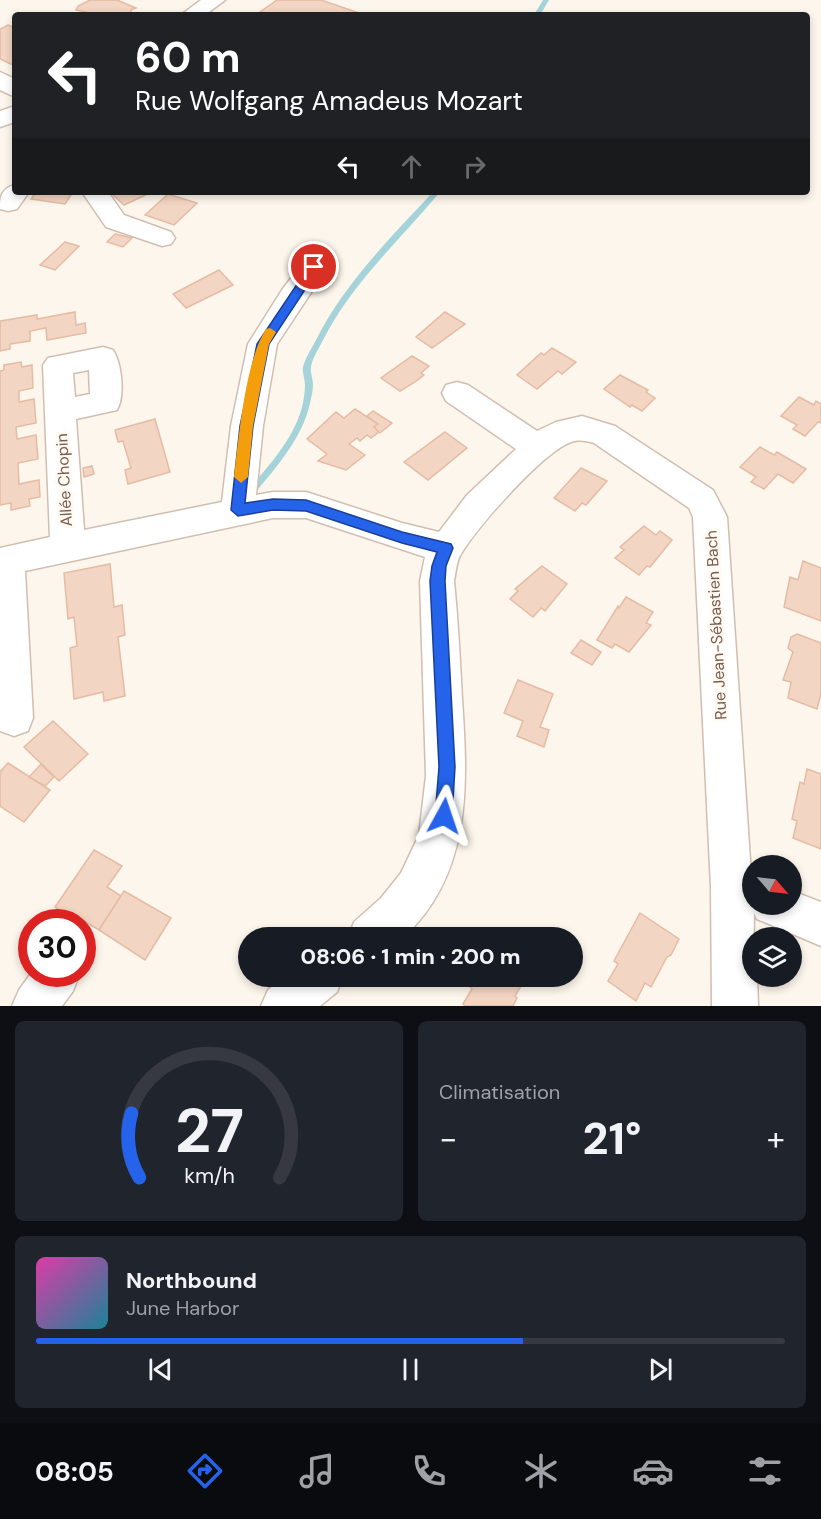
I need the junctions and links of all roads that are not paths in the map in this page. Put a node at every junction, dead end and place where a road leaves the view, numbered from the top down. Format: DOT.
graph roads {
  1 [pos="215,0"];
  2 [pos="196,12"];
  3 [pos="97,195"];
  4 [pos="162,238"];
  5 [pos="314,267"];
  6 [pos="457,393"];
  7 [pos="60,411"];
  8 [pos="538,448"];
  9 [pos="238,510"];
  10 [pos="446,548"];
  11 [pos="68,549"];
  12 [pos="3,561"];
  13 [pos="14,718"];
  14 [pos="742,893"];
  15 [pos="799,915"];
  16 [pos="821,924"];
  17 [pos="381,927"];
  18 [pos="307,987"];
  19 [pos="284,1006"];
  20 [pos="735,1006"];
  1 -- 2 [label="street"];
  3 -- 4 [label="street"];
  5 -- 9 [label="street"];
  6 -- 8 [label="street"];
  7 -- 11 [label="street, Allée Chopin"];
  8 -- 10 [label="street, Rue Jean-Sébastien Bach"];
  8 -- 14 [label="street, Rue Jean-Sébastien Bach"];
  9 -- 10 [label="street"];
  9 -- 11 [label="street"];
  10 -- 17 [label="street"];
  11 -- 12 [label="street"];
  12 -- 13 [label="street"];
  14 -- 20 [label="street, Rue Jean-Sébastien Bach"];
  15 -- 16 [label="street"];
  18 -- 19 [label="street"];
}
